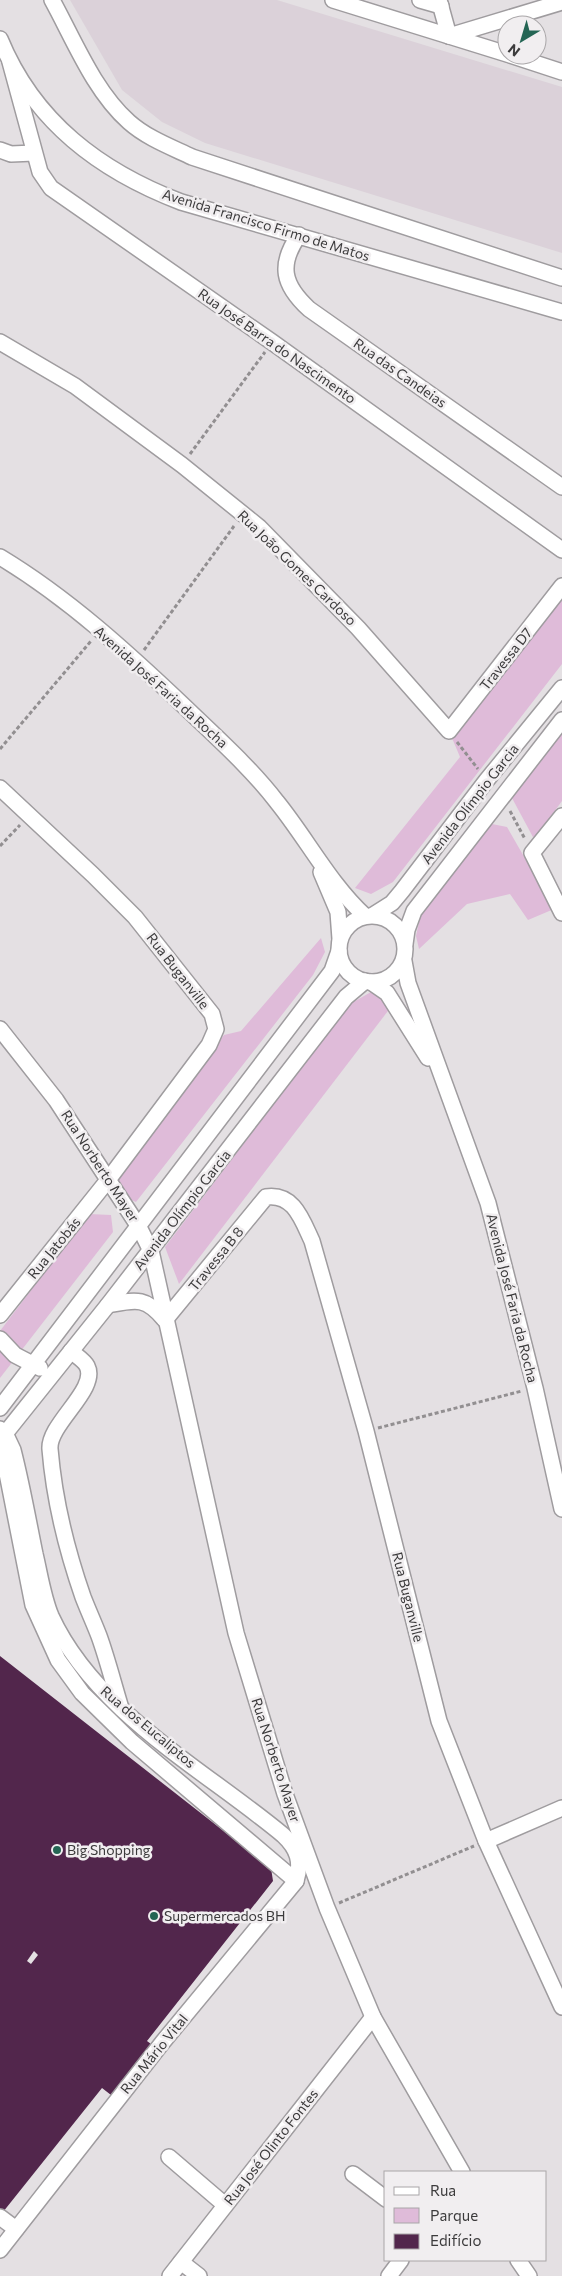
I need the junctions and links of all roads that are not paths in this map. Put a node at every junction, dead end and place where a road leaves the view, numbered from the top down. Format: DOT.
graph roads {
  1 [pos="52,0"];
  2 [pos="333,0"];
  3 [pos="420,0"];
  4 [pos="562,2"];
  5 [pos="440,3"];
  6 [pos="449,36"];
  7 [pos="0,39"];
  8 [pos="497,51"];
  9 [pos="10,62"];
  10 [pos="540,65"];
  11 [pos="562,72"];
  12 [pos="0,150"];
  13 [pos="34,153"];
  14 [pos="299,235"];
  15 [pos="562,278"];
  16 [pos="562,312"];
  17 [pos="0,342"];
  18 [pos="562,487"];
  19 [pos="562,550"];
  20 [pos="0,557"];
  21 [pos="562,586"];
  22 [pos="562,688"];
  23 [pos="562,720"];
  24 [pos="450,731"];
  25 [pos="0,788"];
  26 [pos="562,816"];
  27 [pos="304,837"];
  28 [pos="562,913"];
  29 [pos="369,916"];
  30 [pos="405,944"];
  31 [pos="340,945"];
  32 [pos="404,961"];
  33 [pos="368,982"];
  34 [pos="0,1029"];
  35 [pos="448,1092"];
  36 [pos="108,1180"];
  37 [pos="266,1197"];
  38 [pos="139,1226"];
  39 [pos="151,1250"];
  40 [pos="108,1305"];
  41 [pos="0,1315"];
  42 [pos="165,1320"];
  43 [pos="0,1339"];
  44 [pos="71,1351"];
  45 [pos="33,1366"];
  46 [pos="54,1372"];
  47 [pos="0,1408"];
  48 [pos="2,1434"];
  49 [pos="0,1457"];
  50 [pos="562,1509"];
  51 [pos="120,1706"];
  52 [pos="285,1794"];
  53 [pos="562,1808"];
  54 [pos="268,1823"];
  55 [pos="486,1841"];
  56 [pos="296,1882"];
  57 [pos="320,1890"];
  58 [pos="562,2007"];
  59 [pos="373,2018"];
  60 [pos="169,2157"];
  61 [pos="461,2171"];
  62 [pos="353,2174"];
  63 [pos="384,2197"];
  64 [pos="225,2205"];
  65 [pos="0,2216"];
  66 [pos="16,2229"];
  67 [pos="0,2250"];
  68 [pos="400,2261"];
  69 [pos="519,2261"];
  70 [pos="181,2262"];
  71 [pos="170,2276"];
  72 [pos="199,2276"];
  73 [pos="389,2276"];
  74 [pos="529,2276"];
  1 -- 15 [label="street"];
  2 -- 6 [label="street"];
  3 -- 5 [label="street"];
  4 -- 6 [label="street"];
  5 -- 6 [label="street"];
  6 -- 8 [label="street"];
  7 -- 9 [label="street, Avenida Francisco Firmo de Matos"];
  9 -- 13 [label="street, Rua José Barra do Nascimento"];
  9 -- 14 [label="street, Avenida Francisco Firmo de Matos"];
  10 -- 11 [label="street"];
  12 -- 13 [label="street"];
  13 -- 19 [label="street, Rua José Barra do Nascimento"];
  14 -- 16 [label="street, Avenida Francisco Firmo de Matos"];
  14 -- 18 [label="street, Rua das Candeias"];
  17 -- 24 [label="street, Rua João Gomes Cardoso"];
  20 -- 27 [label="street, Avenida José Faria da Rocha"];
  21 -- 24 [label="street, Travessa D7"];
  22 -- 29 [label="street, Avenida Olímpio Garcia"];
  23 -- 30 [label="street, Avenida Olímpio Garcia"];
  25 -- 36 [label="street, Rua Buganville"];
  26 -- 28 [label="street"];
  27 -- 29 [label="street, Avenida José Faria da Rocha"];
  27 -- 31 [label="street, Avenida José Faria da Rocha"];
  29 -- 30 [label="street"];
  29 -- 31 [label="street"];
  30 -- 32 [label="street"];
  31 -- 33 [label="street"];
  31 -- 38 [label="street, Avenida Olímpio Garcia"];
  32 -- 33 [label="street"];
  32 -- 35 [label="street, Avenida José Faria da Rocha"];
  33 -- 35 [label="street, Avenida José Faria da Rocha"];
  33 -- 39 [label="street, Avenida Olímpio Garcia"];
  34 -- 36 [label="street, Rua Norberto Mayer"];
  35 -- 50 [label="street, Avenida José Faria da Rocha"];
  36 -- 38 [label="street, Rua Norberto Mayer"];
  36 -- 41 [label="street, Rua Jatobás"];
  37 -- 42 [label="street, Travessa B 8"];
  37 -- 55 [label="street, Rua Buganville"];
  38 -- 39 [label="street, Rua Norberto Mayer"];
  38 -- 45 [label="street, Avenida Olímpio Garcia"];
  39 -- 40 [label="street, Avenida Olímpio Garcia"];
  39 -- 42 [label="street, Rua Norberto Mayer"];
  40 -- 42 [label="street"];
  40 -- 44 [label="street, Avenida Olímpio Garcia"];
  42 -- 52 [label="street, Rua Norberto Mayer"];
  43 -- 45 [label="street"];
  44 -- 46 [label="street, Avenida Olímpio Garcia"];
  44 -- 51 [label="street"];
  45 -- 46 [label="street"];
  45 -- 47 [label="street, Avenida Olímpio Garcia"];
  46 -- 48 [label="street, Avenida Olímpio Garcia"];
  48 -- 51 [label="street, Rua dos Eucaliptos"];
  49 -- 56 [label="street"];
  51 -- 54 [label="street, Rua dos Eucaliptos"];
  52 -- 54 [label="street"];
  52 -- 57 [label="street, Rua Norberto Mayer"];
  53 -- 55 [label="street"];
  54 -- 56 [label="street, Rua dos Eucaliptos"];
  55 -- 58 [label="street, Rua Buganville"];
  56 -- 57 [label="street"];
  56 -- 66 [label="street, Rua Mário Vital"];
  57 -- 59 [label="street, Rua Norberto Mayer"];
  59 -- 61 [label="street, Rua Norberto Mayer"];
  59 -- 64 [label="street, Rua José Olinto Fontes"];
  60 -- 64 [label="street"];
  62 -- 63 [label="street"];
  64 -- 70 [label="street, Rua José Olinto Fontes"];
  65 -- 66 [label="street"];
  66 -- 67 [label="street, Rua Mário Vital"];
  68 -- 73 [label="street"];
  69 -- 74 [label="street"];
  70 -- 71 [label="street, Rua José Olinto Fontes"];
  70 -- 72 [label="street"];
}
